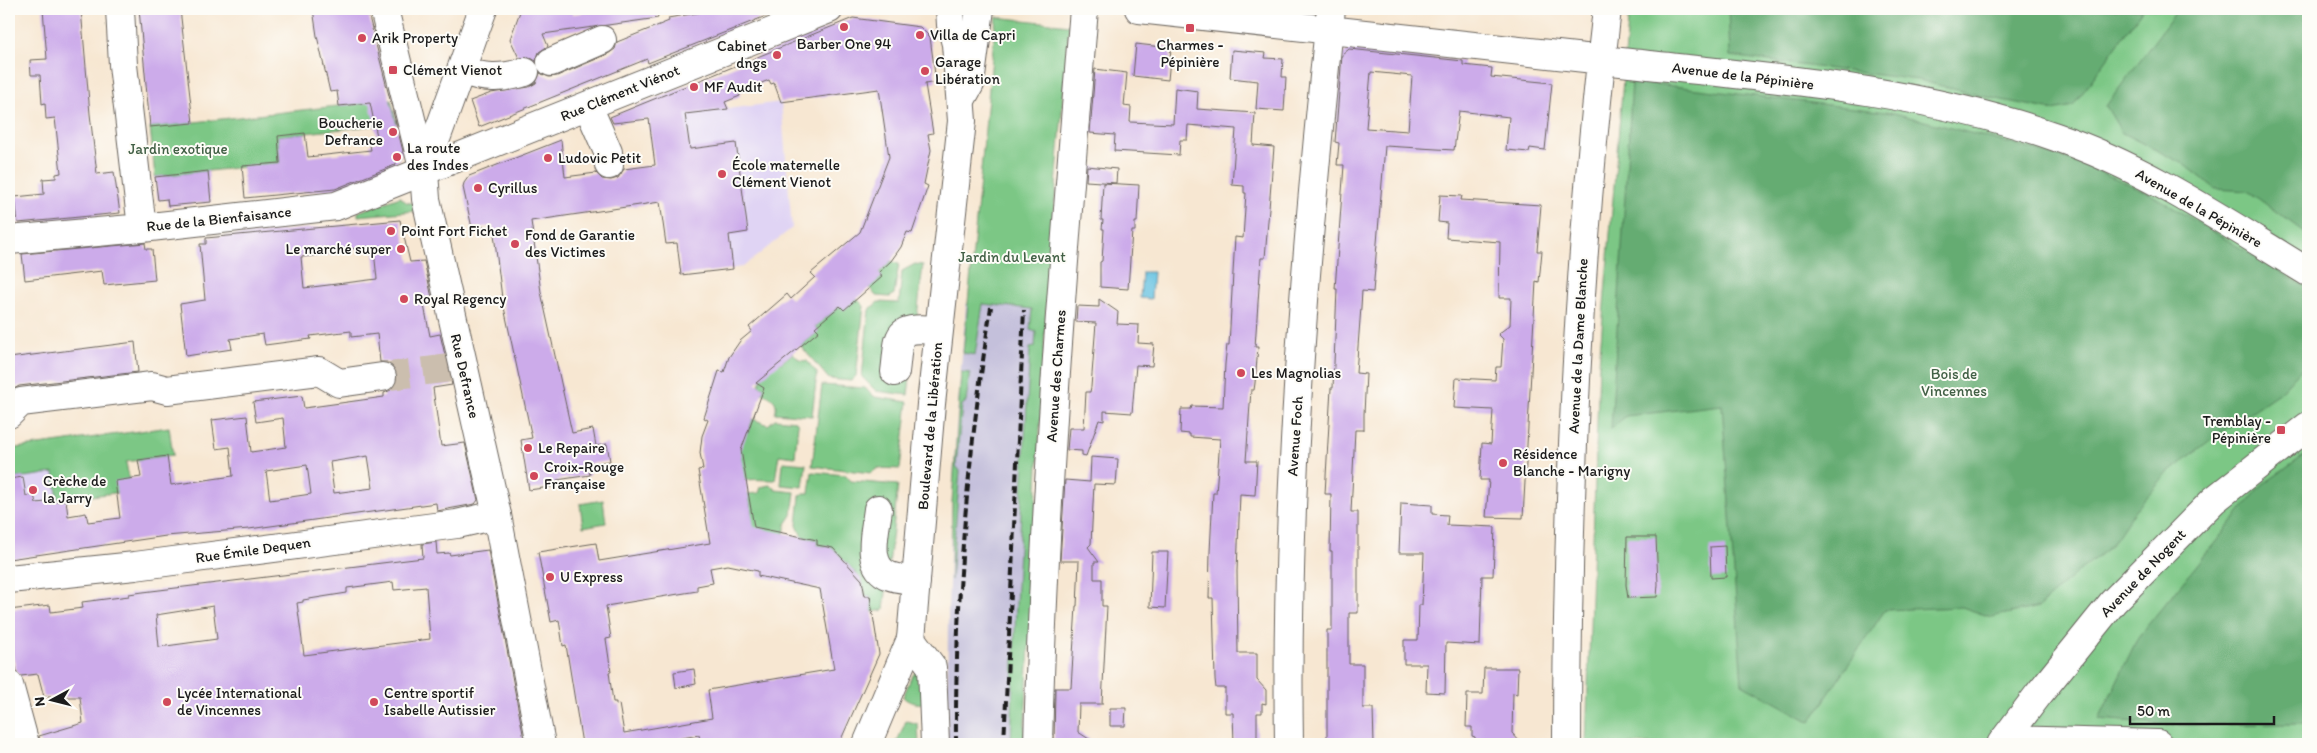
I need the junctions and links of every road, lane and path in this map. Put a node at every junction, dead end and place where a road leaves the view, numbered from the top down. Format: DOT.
graph roads {
  1 [pos="120,9"];
  2 [pos="384,9"];
  3 [pos="483,9"];
  4 [pos="950,9"];
  5 [pos="980,9"];
  6 [pos="1084,9"];
  7 [pos="1139,9"];
  8 [pos="1607,9"];
  9 [pos="820,11"];
  10 [pos="1330,19"];
  11 [pos="602,40"];
  12 [pos="1600,59"];
  13 [pos="551,62"];
  14 [pos="460,70"];
  15 [pos="525,72"];
  16 [pos="961,100"];
  17 [pos="588,106"];
  18 [pos="610,165"];
  19 [pos="424,172"];
  20 [pos="142,228"];
  21 [pos="9,240"];
  22 [pos="2308,272"];
  23 [pos="938,330"];
  24 [pos="895,372"];
  25 [pos="382,377"];
  26 [pos="9,414"];
  27 [pos="2308,426"];
  28 [pos="878,509"];
  29 [pos="497,515"];
  30 [pos="9,579"];
  31 [pos="916,581"];
  32 [pos="911,639"];
  33 [pos="9,685"];
  34 [pos="2002,742"];
  35 [pos="25,744"];
  36 [pos="541,744"];
  37 [pos="867,744"];
  38 [pos="935,744"];
  39 [pos="1038,744"];
  40 [pos="1289,744"];
  41 [pos="1567,744"];
  42 [pos="2158,744"];
  1 -- 20 [label="street"];
  2 -- 19 [label="street, Rue Defrance"];
  3 -- 14 [label="street"];
  4 -- 16 [label="street, Boulevard de la Libération"];
  5 -- 16 [label="street, Boulevard de la Libération"];
  6 -- 39 [label="street, Avenue des Charmes"];
  7 -- 10 [label="street, Avenue de la Pépinière"];
  8 -- 12 [label="street, Avenue de la Dame Blanche"];
  9 -- 17 [label="street, Rue Clément Viénot"];
  10 -- 12 [label="street, Avenue de la Pépinière"];
  10 -- 40 [label="street, Avenue Foch"];
  11 -- 13 [label="street"];
  12 -- 22 [label="street, Avenue de la Pépinière"];
  12 -- 41 [label="street, Avenue de la Dame Blanche"];
  14 -- 15 [label="street"];
  14 -- 19 [label="street"];
  16 -- 23 [label="street, Boulevard de la Libération"];
  17 -- 18 [label="street"];
  17 -- 19 [label="street, Rue Clément Viénot"];
  19 -- 20 [label="street, Rue de la Bienfaisance"];
  19 -- 29 [label="street, Rue Defrance"];
  20 -- 21 [label="street, Rue de la Bienfaisance"];
  23 -- 24 [label="street"];
  23 -- 31 [label="street, Boulevard de la Libération"];
  25 -- 26 [label="street"];
  27 -- 34 [label="street, Avenue de Nogent"];
  28 -- 31 [label="street"];
  29 -- 30 [label="street, Rue Émile Dequen"];
  29 -- 36 [label="street, Rue Defrance"];
  31 -- 32 [label="street, Boulevard de la Libération"];
  32 -- 37 [label="street, Boulevard de la Libération"];
  32 -- 38 [label="street"];
  33 -- 35 [label="street"];
  34 -- 42 [label="street"];
}
